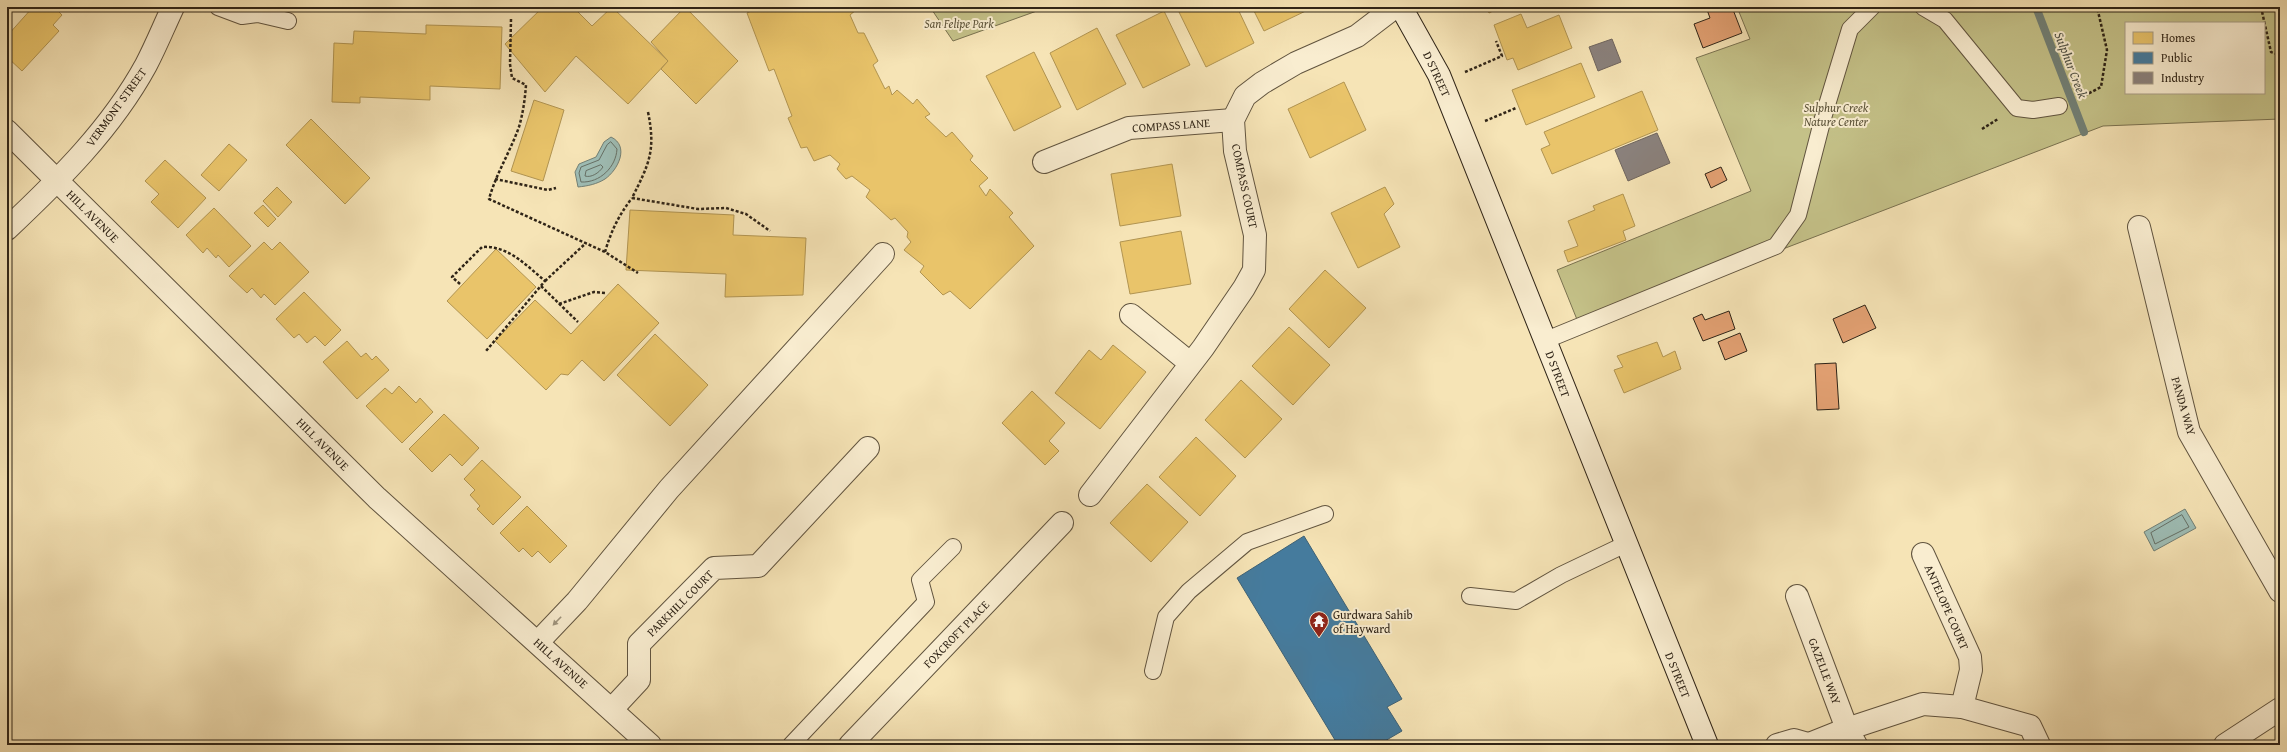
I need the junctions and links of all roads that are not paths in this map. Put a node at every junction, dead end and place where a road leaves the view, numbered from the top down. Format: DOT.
graph roads {
  1 [pos="173,7"];
  2 [pos="218,7"];
  3 [pos="1395,7"];
  4 [pos="1401,7"];
  5 [pos="1872,7"];
  6 [pos="1923,7"];
  7 [pos="254,10"];
  8 [pos="288,21"];
  9 [pos="2059,106"];
  10 [pos="1233,120"];
  11 [pos="7,130"];
  12 [pos="1044,162"];
  13 [pos="57,181"];
  14 [pos="2139,227"];
  15 [pos="7,230"];
  16 [pos="883,254"];
  17 [pos="1131,315"];
  18 [pos="1546,340"];
  19 [pos="1190,363"];
  20 [pos="868,448"];
  21 [pos="1090,495"];
  22 [pos="1325,514"];
  23 [pos="1062,523"];
  24 [pos="1626,544"];
  25 [pos="953,547"];
  26 [pos="1923,554"];
  27 [pos="2280,590"];
  28 [pos="1470,596"];
  29 [pos="1797,596"];
  30 [pos="538,642"];
  31 [pos="1153,672"];
  32 [pos="1962,707"];
  33 [pos="612,709"];
  34 [pos="2280,709"];
  35 [pos="1852,737"];
  36 [pos="1807,744"];
  37 [pos="650,745"];
  38 [pos="791,745"];
  39 [pos="850,745"];
  40 [pos="1707,745"];
  41 [pos="1777,745"];
  42 [pos="2039,745"];
  43 [pos="2225,745"];
  1 -- 13 [label="street, VERMONT STREET"];
  2 -- 7 [label="lane"];
  3 -- 10 [label="street"];
  4 -- 18 [label="street, D STREET"];
  5 -- 18 [label="lane"];
  6 -- 9 [label="lane"];
  7 -- 8 [label="lane"];
  10 -- 12 [label="street, COMPASS LANE"];
  10 -- 19 [label="street, COMPASS COURT"];
  11 -- 13 [label="street, HILL AVENUE"];
  13 -- 15 [label="street, VERMONT STREET"];
  13 -- 30 [label="street, HILL AVENUE"];
  14 -- 27 [label="street, PANDA WAY"];
  16 -- 30 [label="street, one-way"];
  17 -- 19 [label="street"];
  18 -- 24 [label="street, D STREET"];
  19 -- 21 [label="street, COMPASS COURT"];
  20 -- 33 [label="street, PARKHILL COURT"];
  22 -- 31 [label="lane"];
  23 -- 39 [label="street, FOXCROFT PLACE"];
  24 -- 28 [label="lane"];
  24 -- 40 [label="street, D STREET"];
  25 -- 38 [label="lane"];
  26 -- 32 [label="street, ANTELOPE COURT"];
  29 -- 35 [label="street, GAZELLE WAY"];
  30 -- 33 [label="street, HILL AVENUE"];
  32 -- 35 [label="street"];
  32 -- 42 [label="street"];
  33 -- 37 [label="street, HILL AVENUE"];
  34 -- 43 [label="street"];
  35 -- 36 [label="street"];
  36 -- 41 [label="street"];
}
